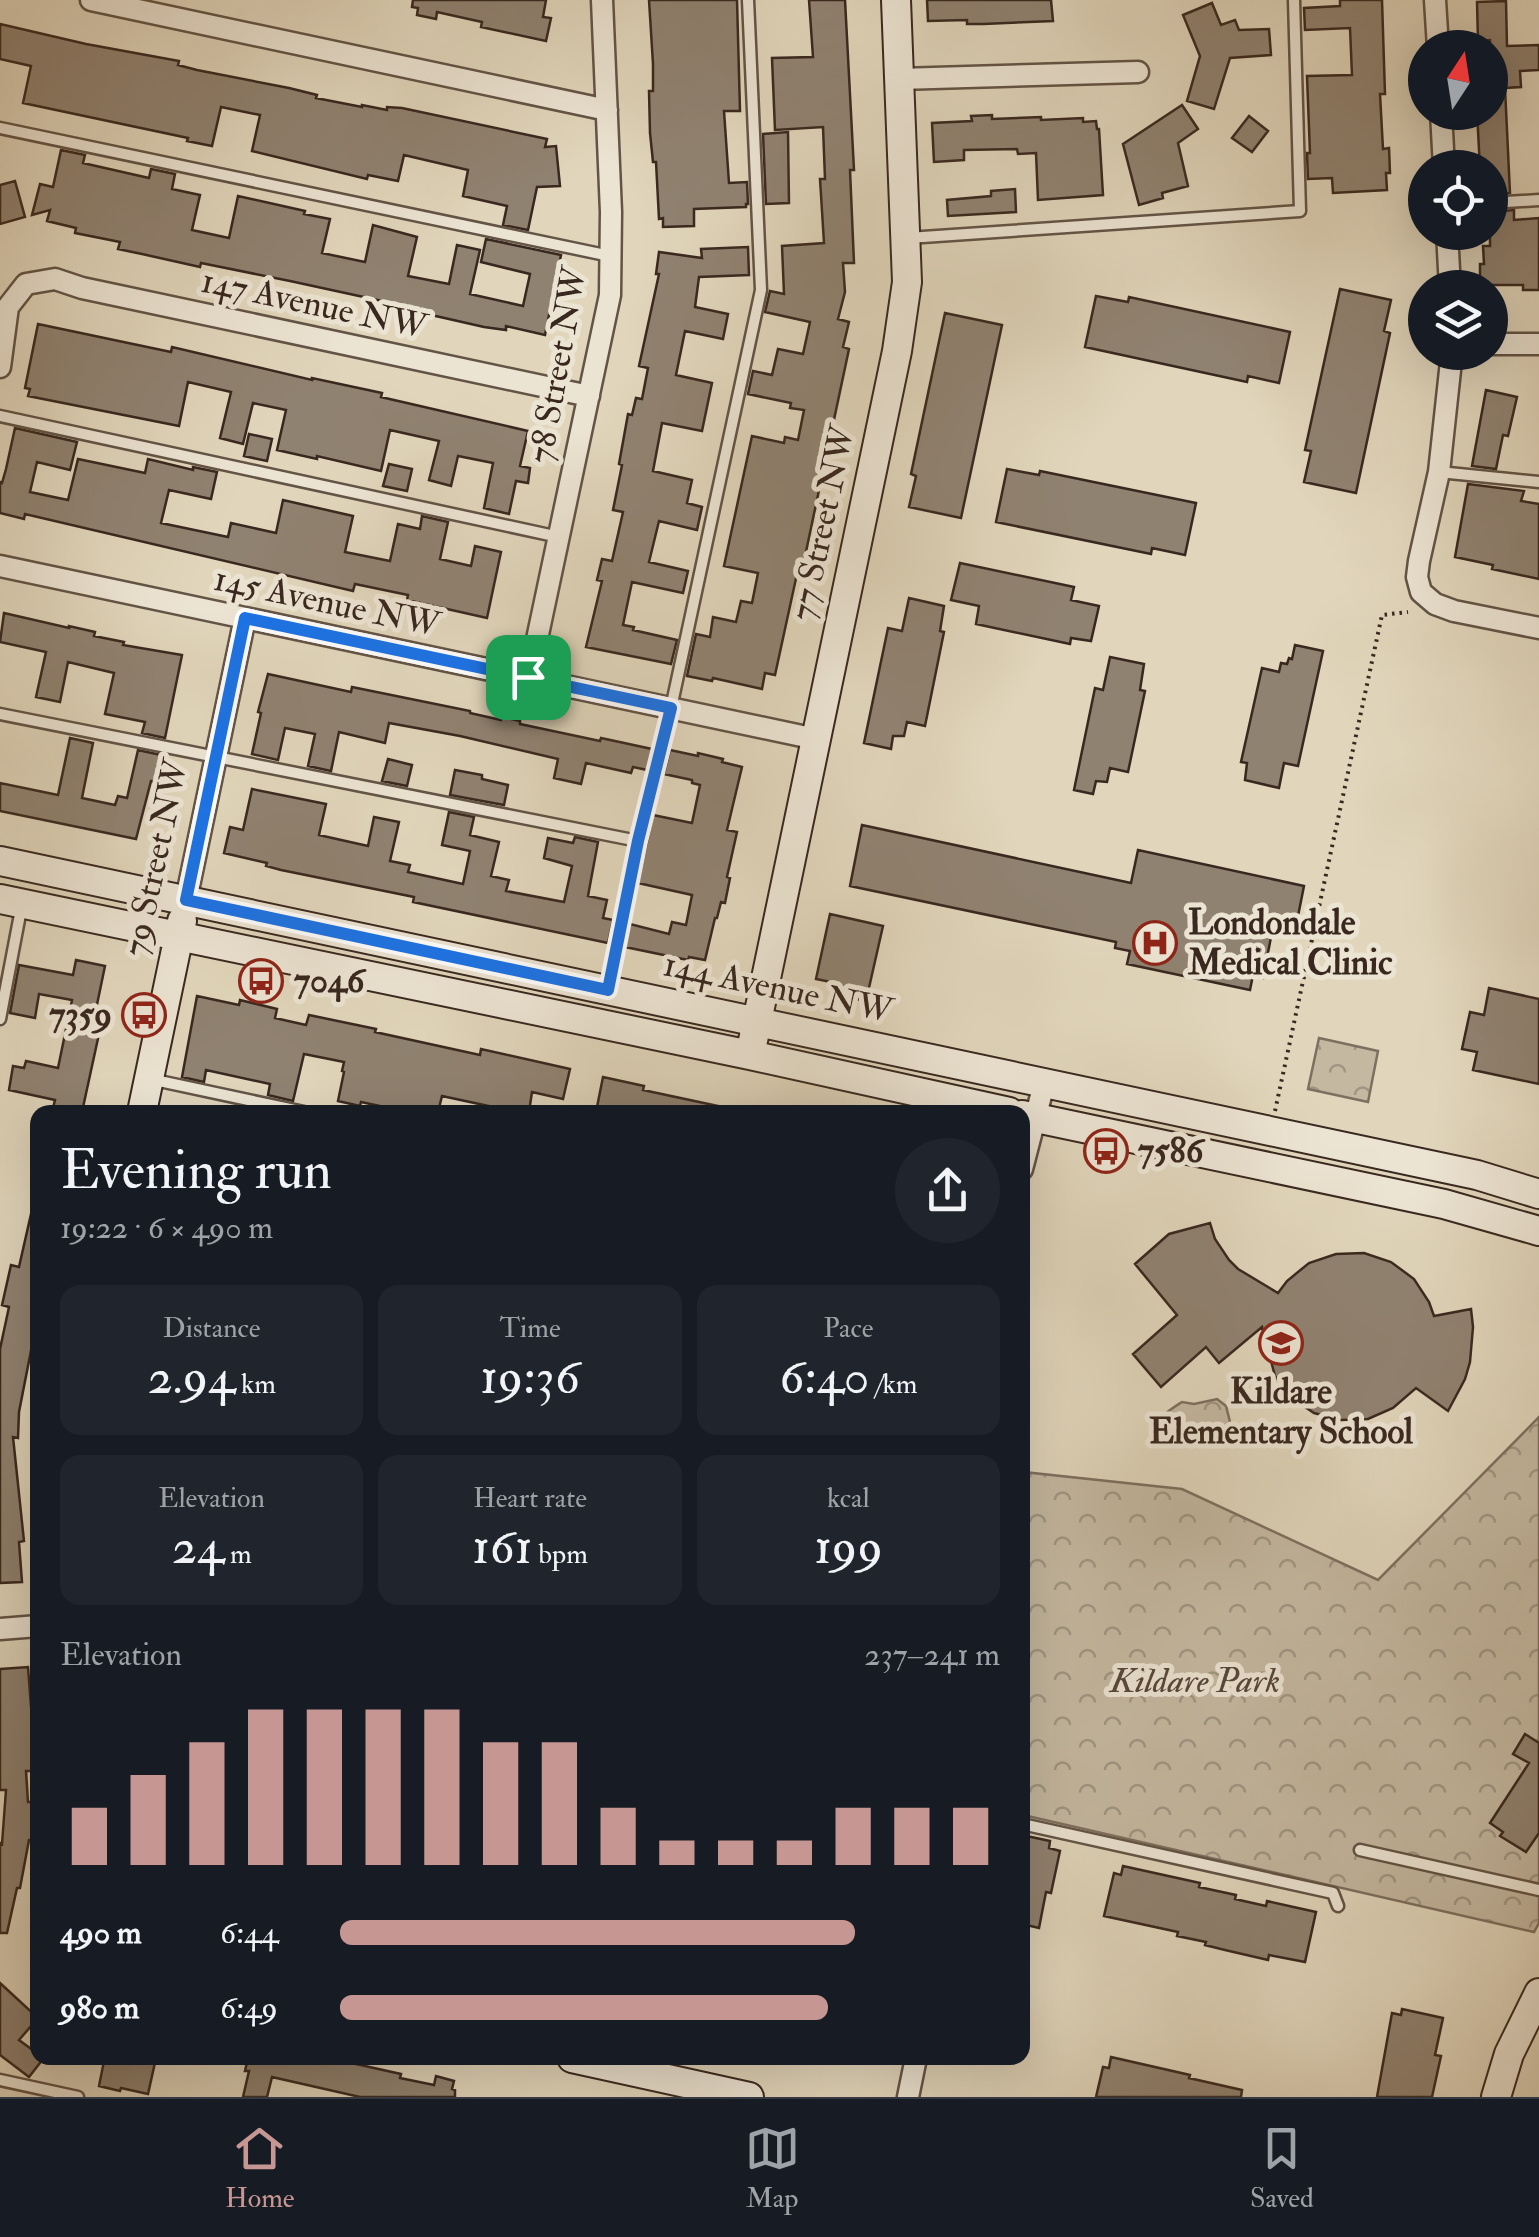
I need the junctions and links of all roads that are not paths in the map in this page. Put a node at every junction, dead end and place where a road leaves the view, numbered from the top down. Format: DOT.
graph roads {
  1 [pos="90,0"];
  2 [pos="602,0"];
  3 [pos="748,0"];
  4 [pos="896,0"];
  5 [pos="1294,0"];
  6 [pos="1435,0"];
  7 [pos="115,2"];
  8 [pos="1437,30"];
  9 [pos="1138,72"];
  10 [pos="899,80"];
  11 [pos="607,110"];
  12 [pos="0,128"];
  13 [pos="1539,200"];
  14 [pos="1508,203"];
  15 [pos="905,238"];
  16 [pos="610,256"];
  17 [pos="1508,344"];
  18 [pos="1539,344"];
  19 [pos="0,367"];
  20 [pos="1450,370"];
  21 [pos="589,396"];
  22 [pos="0,416"];
  23 [pos="1439,472"];
  24 [pos="1539,482"];
  25 [pos="560,538"];
  26 [pos="0,566"];
  27 [pos="245,618"];
  28 [pos="1539,628"];
  29 [pos="528,677"];
  30 [pos="671,708"];
  31 [pos="0,714"];
  32 [pos="816,740"];
  33 [pos="216,758"];
  34 [pos="638,841"];
  35 [pos="0,861"];
  36 [pos="186,900"];
  37 [pos="11,901"];
  38 [pos="178,936"];
  39 [pos="608,990"];
  40 [pos="0,1019"];
  41 [pos="757,1021"];
  42 [pos="750,1055"];
  43 [pos="148,1079"];
  44 [pos="1044,1084"];
  45 [pos="143,1105"];
  46 [pos="271,1105"];
  47 [pos="977,1105"];
  48 [pos="1029,1105"];
  49 [pos="1030,1117"];
  50 [pos="1539,1194"];
  51 [pos="1539,1231"];
  52 [pos="30,1627"];
  53 [pos="0,1629"];
  54 [pos="1030,1826"];
  55 [pos="1360,1850"];
  56 [pos="1539,1890"];
  57 [pos="1338,1906"];
  58 [pos="1539,1992"];
  59 [pos="604,2065"];
  60 [pos="915,2065"];
  61 [pos="0,2080"];
  62 [pos="78,2097"];
  63 [pos="749,2097"];
  64 [pos="908,2097"];
  65 [pos="1496,2097"];
  1 -- 7 [label="street"];
  2 -- 11 [label="street, 78 Street NW"];
  3 -- 30 [label="lane"];
  4 -- 10 [label="street, 77 Street NW"];
  5 -- 15 [label="lane"];
  6 -- 8 [label="street"];
  7 -- 11 [label="street"];
  9 -- 10 [label="street"];
  10 -- 15 [label="street, 77 Street NW"];
  11 -- 16 [label="street, 78 Street NW"];
  12 -- 16 [label="lane"];
  13 -- 14 [label="lane"];
  15 -- 32 [label="street, 77 Street NW"];
  16 -- 21 [label="street, 78 Street NW"];
  17 -- 18 [label="street"];
  19 -- 21 [label="street, 147 Avenue NW"];
  20 -- 23 [label="street"];
  21 -- 25 [label="street, 78 Street NW"];
  22 -- 25 [label="lane"];
  23 -- 24 [label="lane"];
  23 -- 28 [label="street"];
  25 -- 29 [label="street, 78 Street NW"];
  26 -- 27 [label="street, 145 Avenue NW"];
  27 -- 29 [label="street, 145 Avenue NW"];
  27 -- 33 [label="street, 79 Street NW"];
  29 -- 30 [label="street, 145 Avenue NW"];
  30 -- 32 [label="street, 145 Avenue NW"];
  30 -- 34 [label="lane"];
  31 -- 33 [label="lane"];
  32 -- 41 [label="street, 77 Street NW"];
  33 -- 34 [label="lane"];
  33 -- 36 [label="street, 79 Street NW"];
  34 -- 39 [label="lane"];
  35 -- 36 [label="street, 144 Avenue NW"];
  36 -- 38 [label="street, 79 Street NW"];
  36 -- 39 [label="street, 144 Avenue NW"];
  37 -- 38 [label="street, 144 Avenue NW"];
  37 -- 40 [label="lane"];
  38 -- 42 [label="street, 144 Avenue NW"];
  38 -- 43 [label="street, 79 Street NW"];
  39 -- 41 [label="street, 144 Avenue NW"];
  41 -- 42 [label="street, 77 Street NW"];
  41 -- 44 [label="street, 144 Avenue NW"];
  42 -- 47 [label="street, 144 Avenue NW"];
  43 -- 45 [label="street, 79 Street NW"];
  43 -- 46 [label="lane"];
  44 -- 48 [label="street"];
  44 -- 50 [label="street, 144 Avenue NW"];
  49 -- 51 [label="street, 144 Avenue NW"];
  52 -- 53 [label="street"];
  54 -- 57 [label="lane"];
  55 -- 56 [label="lane"];
  58 -- 65 [label="street"];
  59 -- 63 [label="street"];
  60 -- 64 [label="street"];
  61 -- 62 [label="lane"];
}
